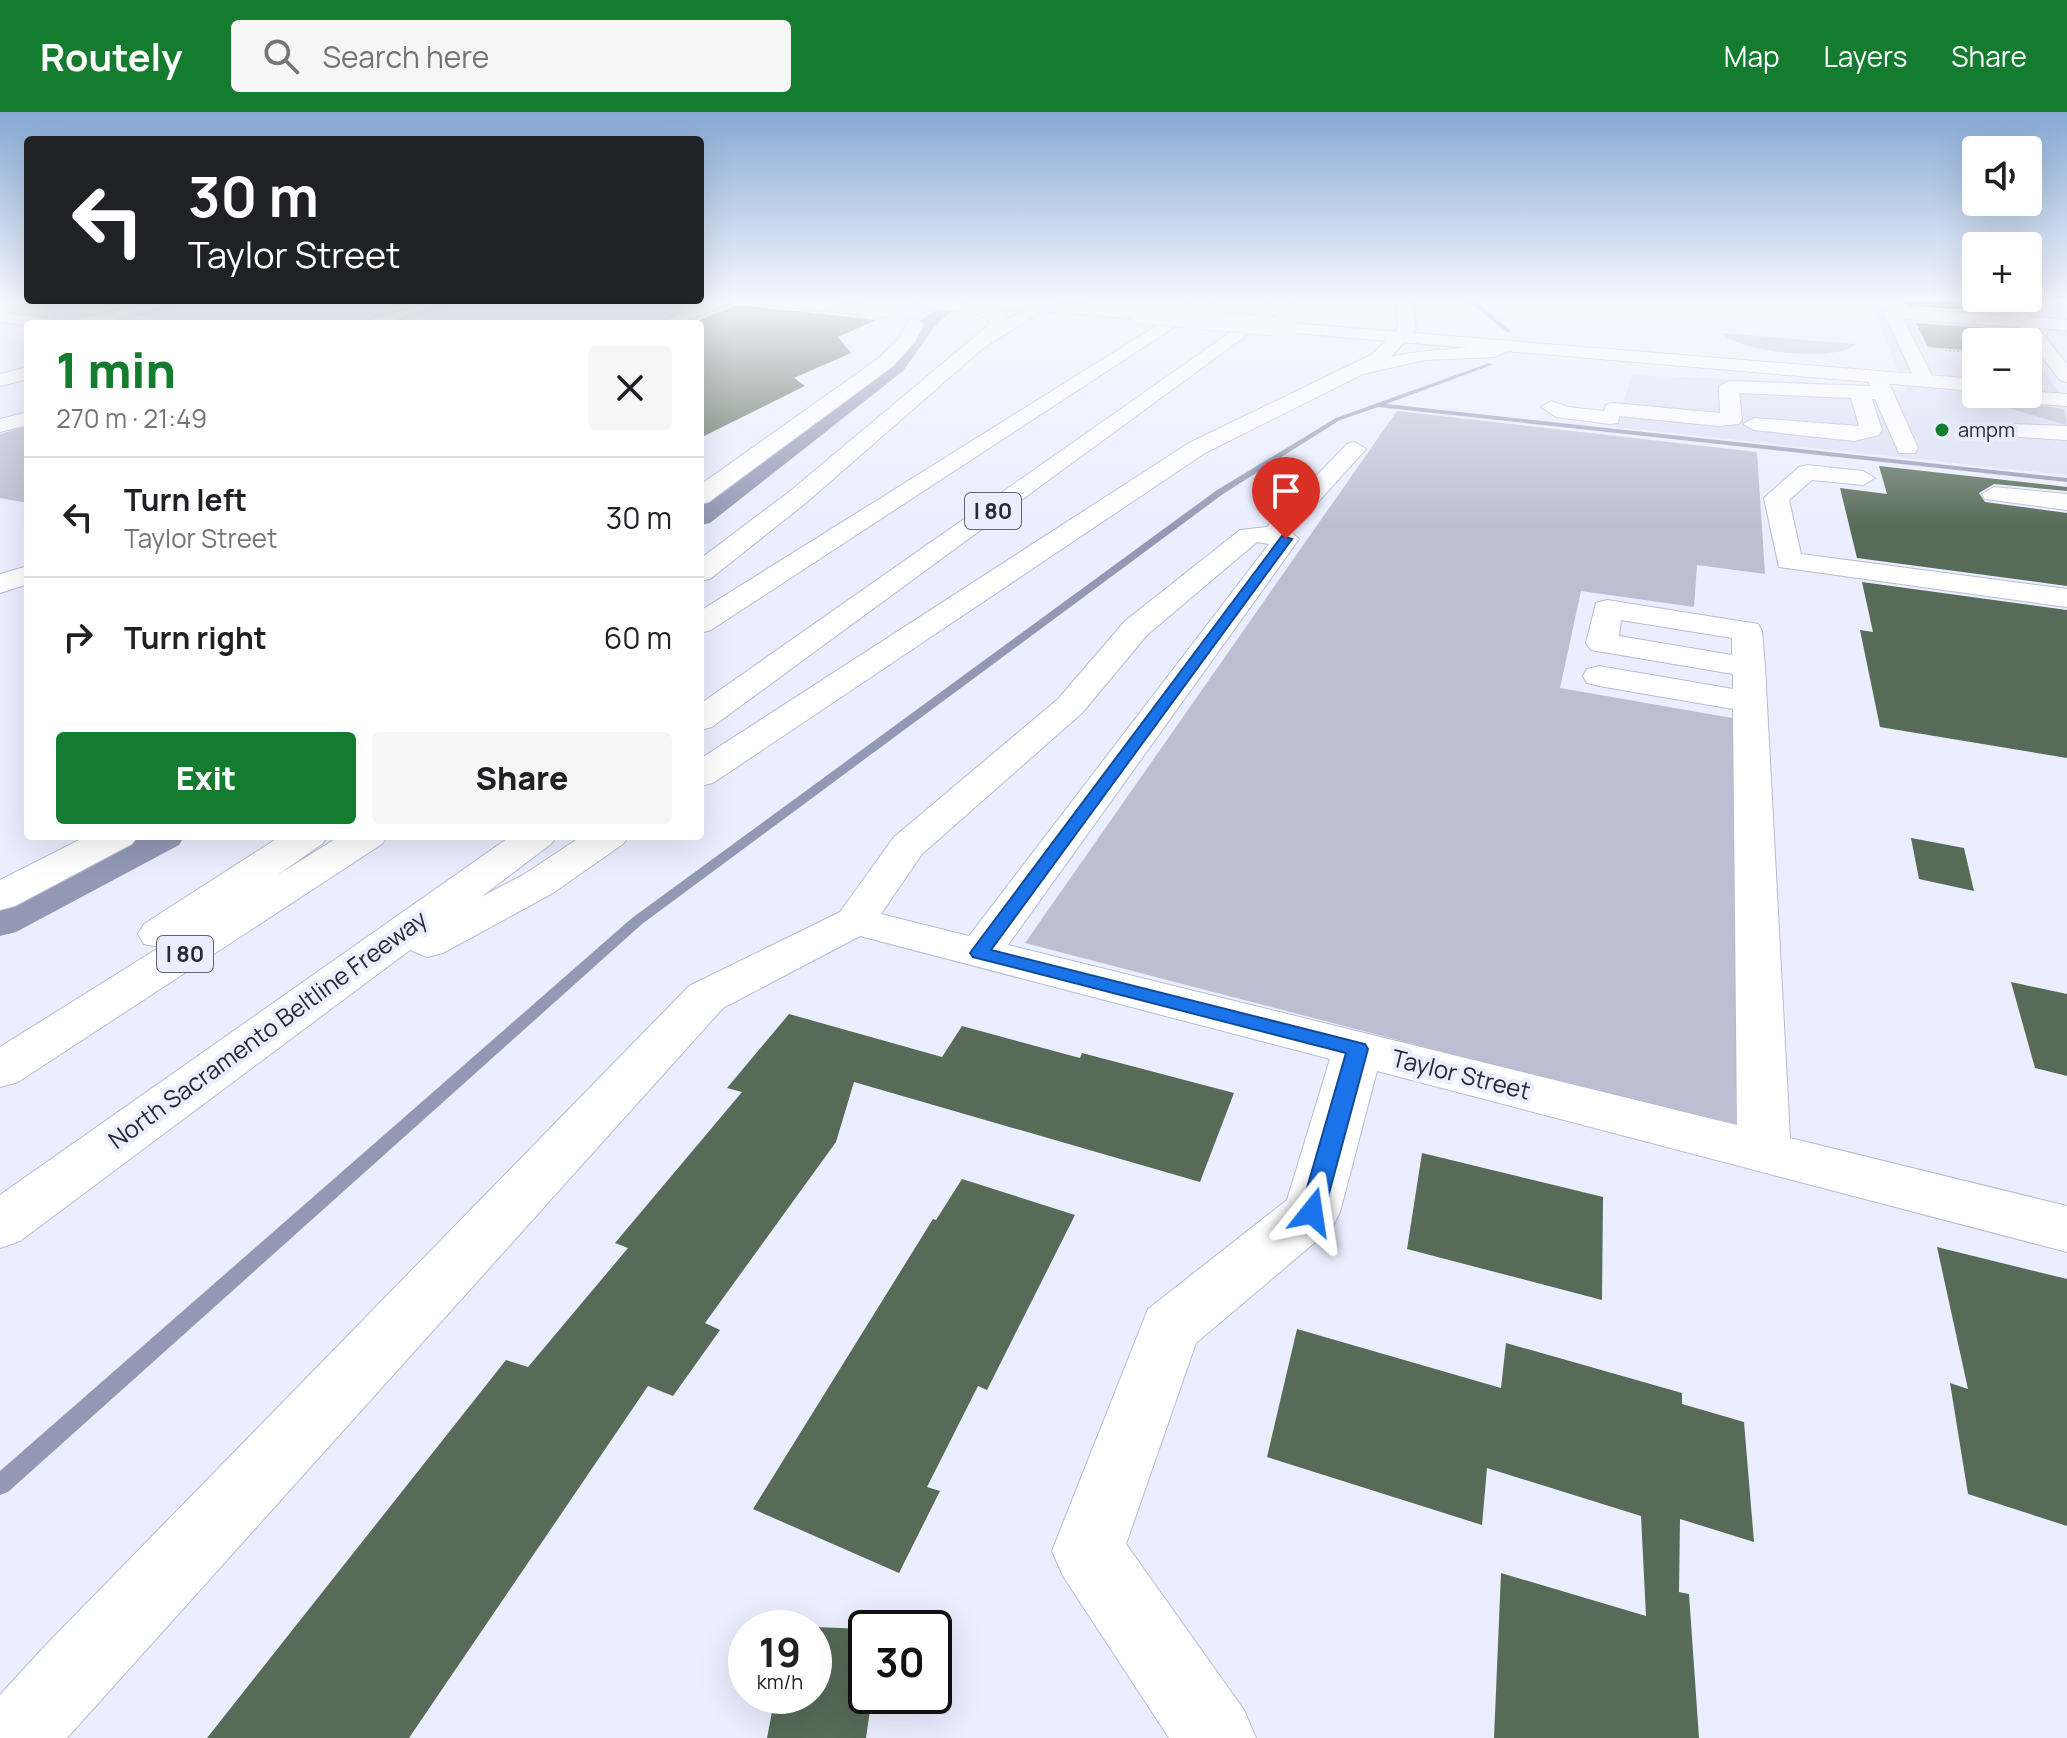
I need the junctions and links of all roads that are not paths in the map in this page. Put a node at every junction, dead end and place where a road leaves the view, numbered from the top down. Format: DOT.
graph roads {
  1 [pos="865,377"];
  2 [pos="940,377"];
  3 [pos="1087,377"];
  4 [pos="1179,377"];
  5 [pos="1338,377"];
  6 [pos="1344,377"];
  7 [pos="1771,377"];
  8 [pos="1806,377"];
  9 [pos="1822,377"];
  10 [pos="1923,377"];
  11 [pos="1924,380"];
  12 [pos="1325,383"];
  13 [pos="1962,384"];
  14 [pos="1880,386"];
  15 [pos="1962,392"];
  16 [pos="2042,393"];
  17 [pos="1860,394"];
  18 [pos="2042,397"];
  19 [pos="2067,399"];
  20 [pos="1551,407"];
  21 [pos="24,419"];
  22 [pos="1754,424"];
  23 [pos="0,426"];
  24 [pos="2010,431"];
  25 [pos="2067,433"];
  26 [pos="1907,448"];
  27 [pos="1355,449"];
  28 [pos="1863,478"];
  29 [pos="704,494"];
  30 [pos="1994,494"];
  31 [pos="2067,502"];
  32 [pos="1273,536"];
  33 [pos="704,570"];
  34 [pos="2067,598"];
  35 [pos="1607,609"];
  36 [pos="1146,619"];
  37 [pos="704,621"];
  38 [pos="1221,632"];
  39 [pos="1749,667"];
  40 [pos="1599,676"];
  41 [pos="704,717"];
  42 [pos="704,772"];
  43 [pos="110,840"];
  44 [pos="302,840"];
  45 [pos="362,840"];
  46 [pos="531,840"];
  47 [pos="603,840"];
  48 [pos="0,897"];
  49 [pos="855,921"];
  50 [pos="979,953"];
  51 [pos="270,1027"];
  52 [pos="0,1039"];
  53 [pos="1358,1049"];
  54 [pos="0,1070"];
  55 [pos="1764,1152"];
  56 [pos="0,1225"];
  57 [pos="2067,1229"];
  58 [pos="15,1738"];
  59 [pos="1216,1738"];
  1 -- 29 [label="main road"];
  2 -- 33 [label="main road"];
  3 -- 37 [label="main road, I 80"];
  4 -- 41 [label="main road, I 80"];
  5 -- 12 [label="main road"];
  6 -- 12 [label="main road"];
  7 -- 20 [label="main road"];
  8 -- 17 [label="main road"];
  9 -- 14 [label="main road"];
  10 -- 11 [label="main road"];
  11 -- 13 [label="main road"];
  11 -- 14 [label="main road"];
  12 -- 42 [label="main road"];
  14 -- 15 [label="main road"];
  14 -- 17 [label="main road"];
  14 -- 26 [label="main road"];
  16 -- 19 [label="main road"];
  17 -- 22 [label="main road"];
  18 -- 19 [label="main road"];
  21 -- 23 [label="main road"];
  24 -- 25 [label="main road"];
  27 -- 32 [label="main road"];
  28 -- 34 [label="main road"];
  30 -- 31 [label="main road"];
  32 -- 36 [label="main road"];
  32 -- 38 [label="main road"];
  35 -- 39 [label="main road"];
  36 -- 38 [label="main road"];
  36 -- 49 [label="main road"];
  38 -- 50 [label="main road"];
  39 -- 40 [label="main road"];
  39 -- 55 [label="main road"];
  43 -- 48 [label="main road"];
  44 -- 52 [label="main road"];
  45 -- 54 [label="main road, I 80"];
  46 -- 51 [label="main road, North Sacramento Beltline Freeway"];
  47 -- 51 [label="main road"];
  49 -- 50 [label="main road, Taylor Street"];
  49 -- 58 [label="main road"];
  50 -- 53 [label="main road, Taylor Street"];
  51 -- 56 [label="main road, North Sacramento Beltline Freeway"];
  53 -- 55 [label="main road, Taylor Street"];
  53 -- 59 [label="main road"];
  55 -- 57 [label="main road, Taylor Street"];
}
